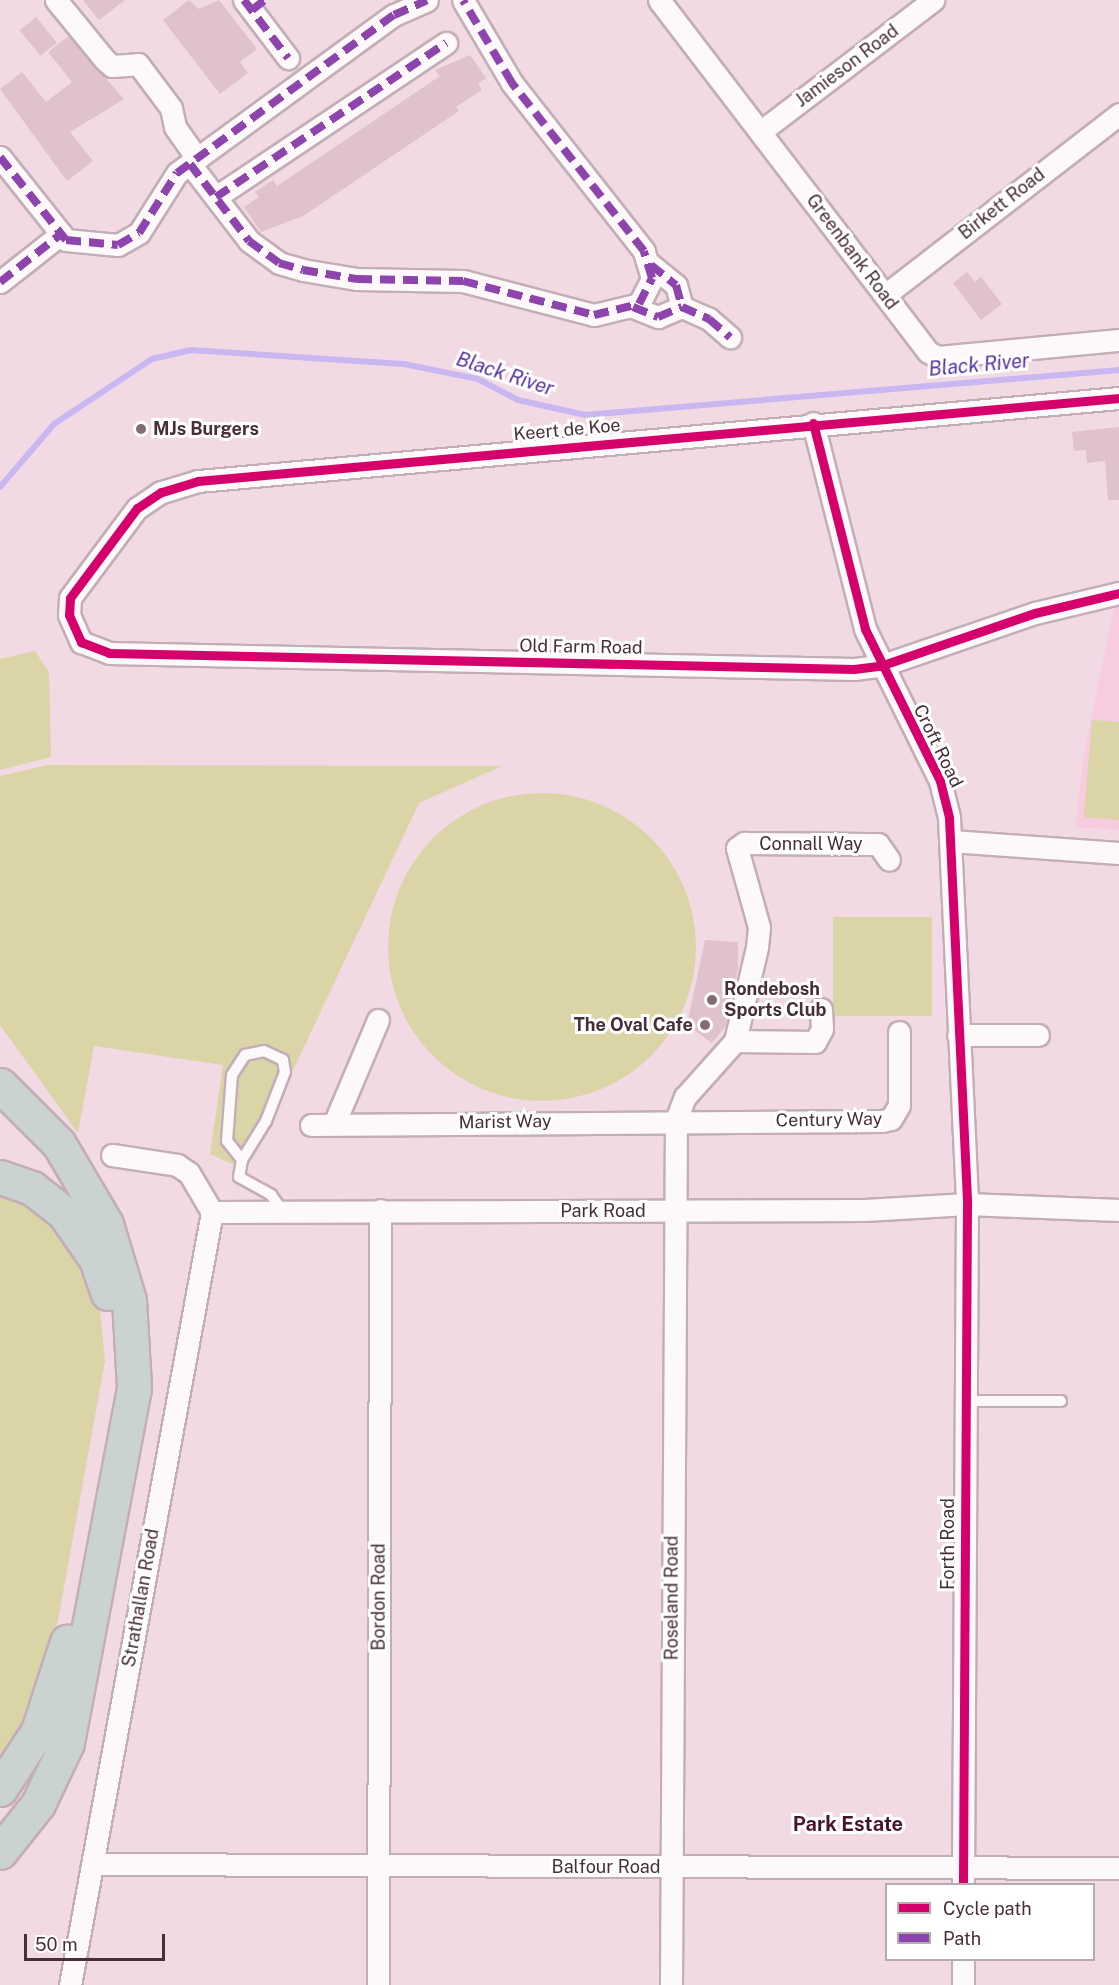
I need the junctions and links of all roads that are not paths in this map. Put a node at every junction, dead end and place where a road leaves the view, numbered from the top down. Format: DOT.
graph roads {
  1 [pos="56,0"];
  2 [pos="427,0"];
  3 [pos="463,0"];
  4 [pos="659,0"];
  5 [pos="933,0"];
  6 [pos="254,3"];
  7 [pos="446,43"];
  8 [pos="288,58"];
  9 [pos="1119,114"];
  10 [pos="760,132"];
  11 [pos="0,157"];
  12 [pos="194,161"];
  13 [pos="216,197"];
  14 [pos="61,234"];
  15 [pos="651,265"];
  16 [pos="0,282"];
  17 [pos="885,295"];
  18 [pos="633,307"];
  19 [pos="682,307"];
  20 [pos="730,337"];
  21 [pos="1119,340"];
  22 [pos="1119,398"];
  23 [pos="813,423"];
  24 [pos="1119,593"];
  25 [pos="70,598"];
  26 [pos="880,666"];
  27 [pos="951,841"];
  28 [pos="1119,853"];
  29 [pos="889,860"];
  30 [pos="821,1009"];
  31 [pos="378,1020"];
  32 [pos="899,1032"];
  33 [pos="958,1035"];
  34 [pos="1038,1035"];
  35 [pos="735,1041"];
  36 [pos="0,1085"];
  37 [pos="675,1120"];
  38 [pos="334,1124"];
  39 [pos="311,1125"];
  40 [pos="112,1155"];
  41 [pos="242,1160"];
  42 [pos="0,1177"];
  43 [pos="967,1204"];
  44 [pos="281,1209"];
  45 [pos="380,1210"];
  46 [pos="1119,1210"];
  47 [pos="673,1211"];
  48 [pos="212,1212"];
  49 [pos="965,1401"];
  50 [pos="1061,1401"];
  51 [pos="0,1789"];
  52 [pos="0,1852"];
  53 [pos="93,1864"];
  54 [pos="378,1866"];
  55 [pos="672,1867"];
  56 [pos="1119,1868"];
  57 [pos="963,1876"];
  58 [pos="963,1961"];
  59 [pos="70,1985"];
  60 [pos="378,1985"];
  61 [pos="671,1985"];
  62 [pos="963,1985"];
  1 -- 12 [label="street"];
  2 -- 12 [label="street"];
  3 -- 15 [label="street"];
  4 -- 10 [label="street, Greenbank Road"];
  5 -- 10 [label="street, Jamieson Road"];
  6 -- 8 [label="street"];
  7 -- 13 [label="street"];
  9 -- 17 [label="street, Birkett Road"];
  10 -- 17 [label="street, Greenbank Road"];
  11 -- 14 [label="street"];
  12 -- 13 [label="street"];
  12 -- 14 [label="street"];
  13 -- 18 [label="street"];
  14 -- 16 [label="street"];
  15 -- 18 [label="street"];
  15 -- 19 [label="street"];
  17 -- 21 [label="street, Greenbank Road"];
  18 -- 19 [label="street"];
  19 -- 20 [label="street"];
  22 -- 23 [label="street, Keert de Koe"];
  23 -- 25 [label="street, Keert de Koe"];
  23 -- 26 [label="street, Croft Road"];
  24 -- 26 [label="street, Old Farm Road"];
  25 -- 26 [label="street, Old Farm Road"];
  26 -- 27 [label="street, Croft Road"];
  27 -- 28 [label="street"];
  27 -- 33 [label="street, Croft Road"];
  29 -- 35 [label="street, Connall Way"];
  30 -- 35 [label="street"];
  31 -- 38 [label="street"];
  32 -- 37 [label="street, Century Way"];
  33 -- 34 [label="street"];
  33 -- 43 [label="street, Croft Road"];
  35 -- 37 [label="street, Connall Way"];
  36 -- 52 [label="highway"];
  37 -- 38 [label="street, Marist Way"];
  37 -- 47 [label="street, Roseland Road"];
  38 -- 39 [label="street, Marist Way"];
  40 -- 48 [label="street"];
  41 -- 41 [label="lane"];
  41 -- 44 [label="lane"];
  42 -- 51 [label="highway"];
  43 -- 46 [label="street, Park Road"];
  43 -- 47 [label="street, Park Road"];
  43 -- 49 [label="street, Forth Road"];
  44 -- 45 [label="street, Park Road"];
  44 -- 48 [label="street, Park Road"];
  45 -- 47 [label="street, Park Road"];
  45 -- 54 [label="street, Bordon Road"];
  47 -- 55 [label="street, Roseland Road"];
  48 -- 53 [label="street, Strathallan Road"];
  49 -- 50 [label="lane"];
  49 -- 57 [label="street, Forth Road"];
  53 -- 54 [label="street, Balfour Road"];
  53 -- 59 [label="street, Strathallan Road"];
  54 -- 55 [label="street, Balfour Road"];
  54 -- 60 [label="street, Bordon Road"];
  55 -- 57 [label="street, Balfour Road"];
  55 -- 61 [label="street, Roseland Road"];
  56 -- 57 [label="street, Balfour Road"];
  58 -- 62 [label="street"];
}
